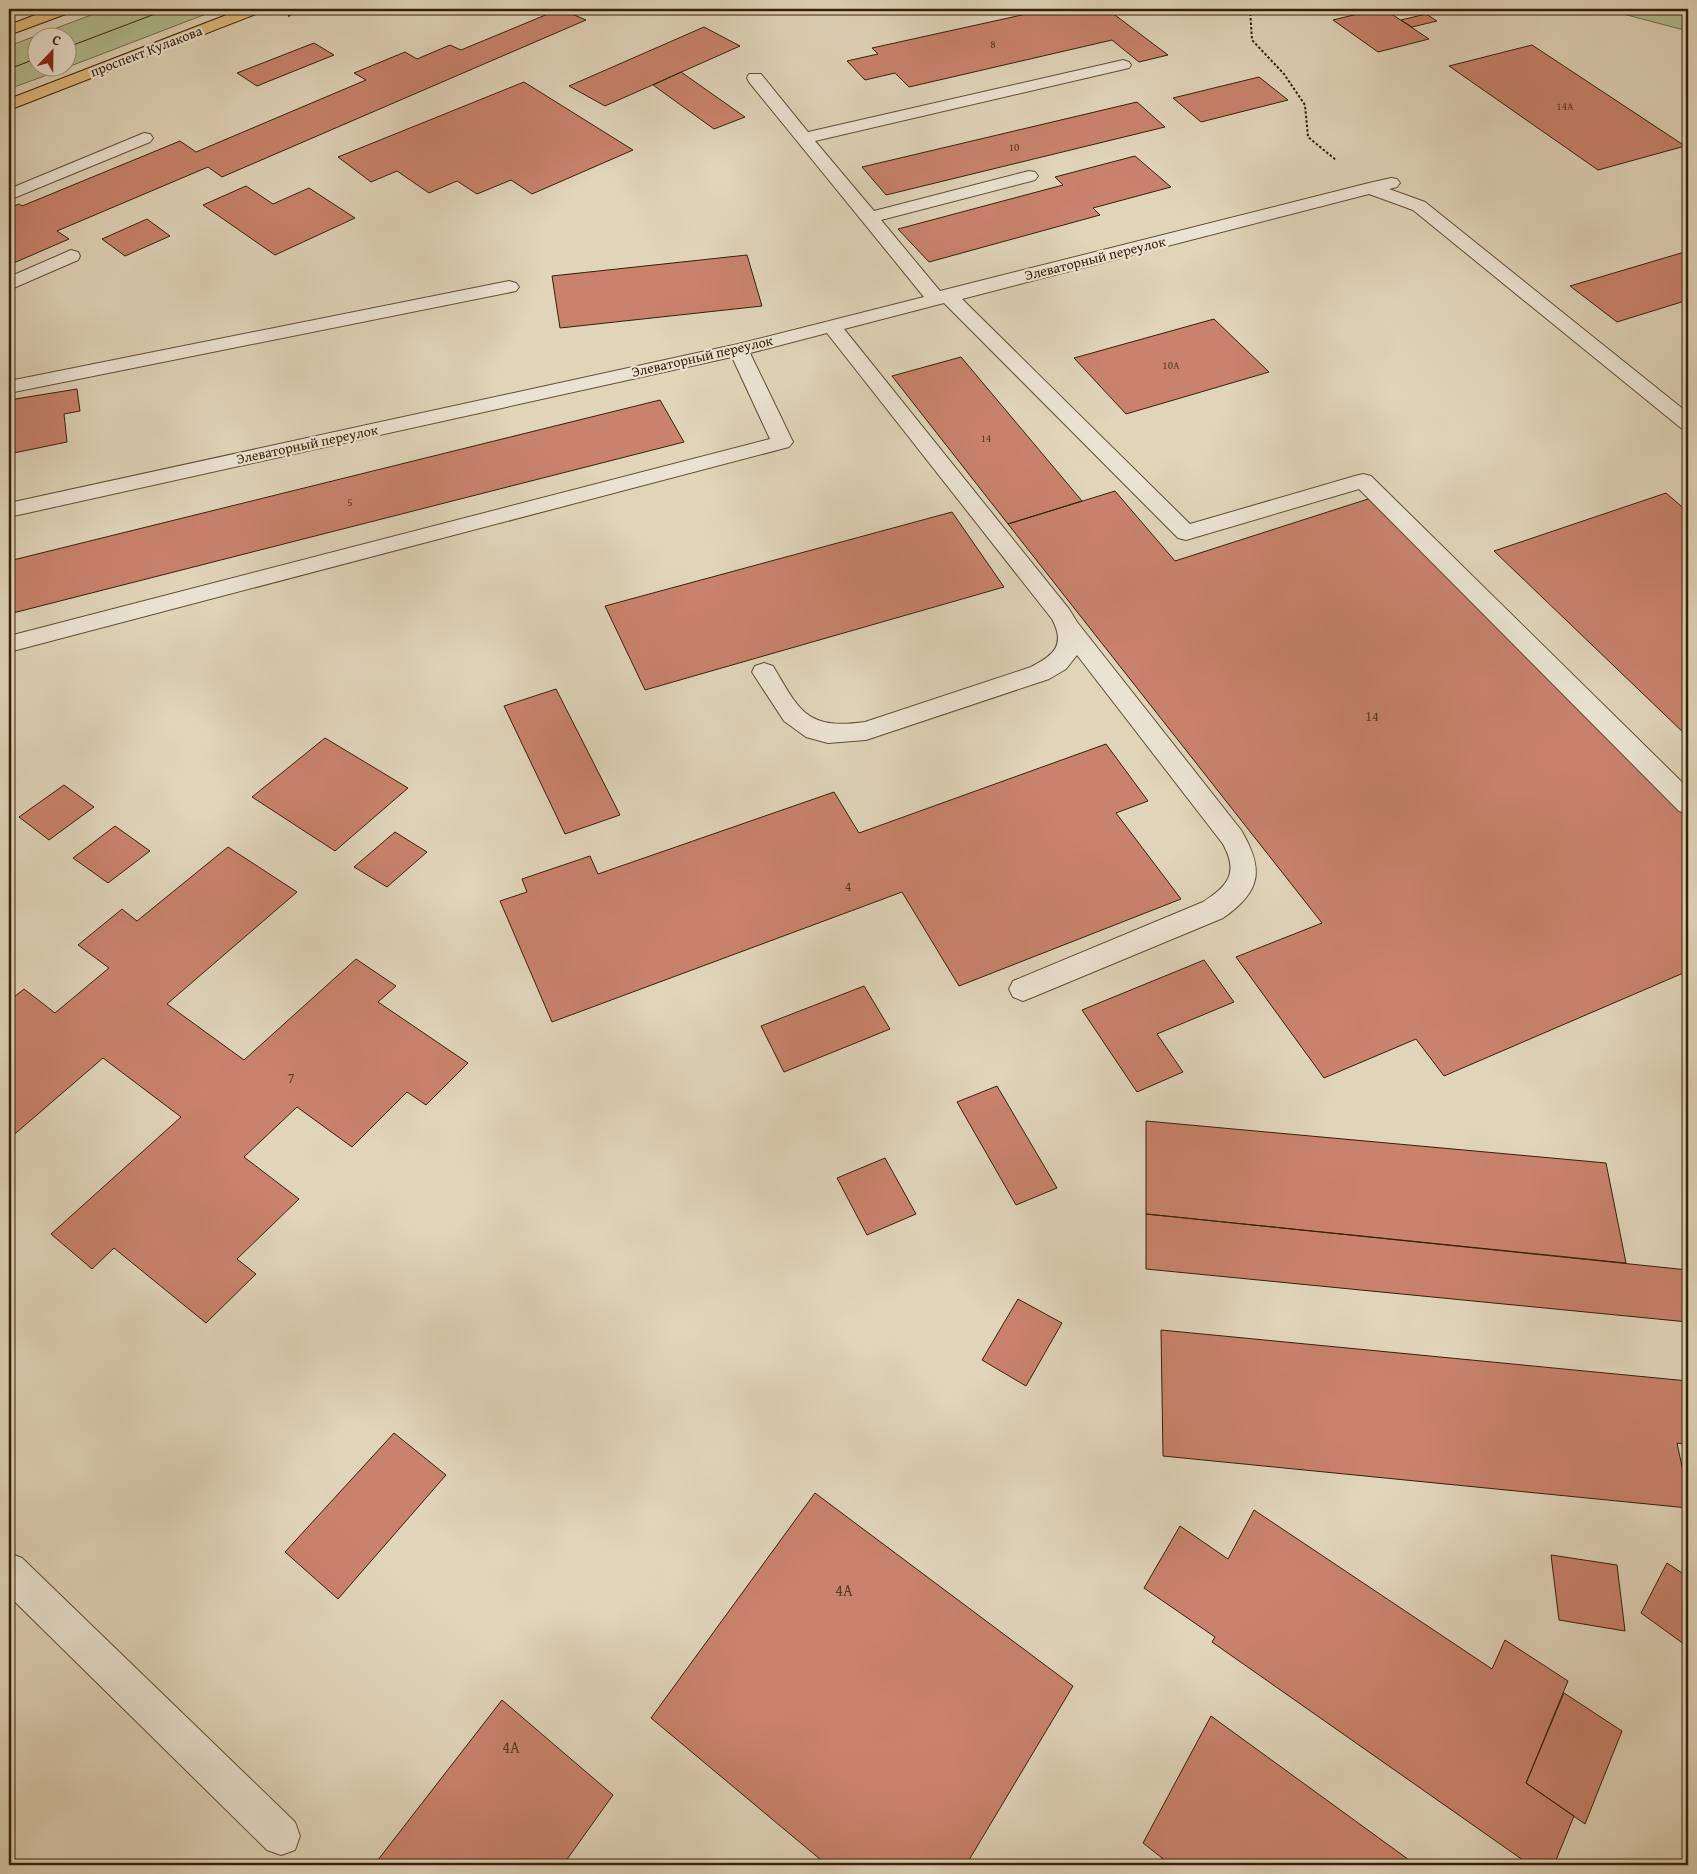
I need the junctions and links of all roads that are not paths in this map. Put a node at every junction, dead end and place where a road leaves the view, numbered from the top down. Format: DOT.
graph roads {
  1 [pos="65,9"];
  2 [pos="255,9"];
  3 [pos="9,30"];
  4 [pos="1123,65"];
  5 [pos="755,78"];
  6 [pos="9,105"];
  7 [pos="144,138"];
  8 [pos="804,138"];
  9 [pos="1030,176"];
  10 [pos="1391,182"];
  11 [pos="1369,188"];
  12 [pos="9,195"];
  13 [pos="869,218"];
  14 [pos="71,256"];
  15 [pos="9,284"];
  16 [pos="509,287"];
  17 [pos="941,297"];
  18 [pos="831,325"];
  19 [pos="739,350"];
  20 [pos="9,387"];
  21 [pos="1688,423"];
  22 [pos="9,510"];
  23 [pos="1069,628"];
  24 [pos="9,644"];
  25 [pos="764,672"];
  26 [pos="1040,673"];
  27 [pos="1123,696"];
  28 [pos="1688,804"];
  29 [pos="1023,989"];
  30 [pos="9,1571"];
  31 [pos="281,1836"];
  1 -- 3 [label="main road"];
  2 -- 6 [label="main road, проспект Кулакова"];
  4 -- 8 [label="street"];
  5 -- 8 [label="street"];
  7 -- 12 [label="street"];
  8 -- 13 [label="street"];
  9 -- 13 [label="street"];
  10 -- 11 [label="street, Элеваторный переулок"];
  11 -- 17 [label="street, Элеваторный переулок"];
  11 -- 21 [label="street"];
  13 -- 17 [label="street"];
  14 -- 15 [label="street"];
  16 -- 20 [label="street"];
  17 -- 18 [label="street, Элеваторный переулок"];
  17 -- 28 [label="street"];
  18 -- 19 [label="street, Элеваторный переулок"];
  18 -- 23 [label="street"];
  19 -- 22 [label="street, Элеваторный переулок"];
  19 -- 24 [label="street"];
  23 -- 26 [label="street"];
  23 -- 27 [label="street"];
  25 -- 26 [label="street"];
  26 -- 27 [label="street"];
  27 -- 29 [label="street"];
  30 -- 31 [label="street"];
}
